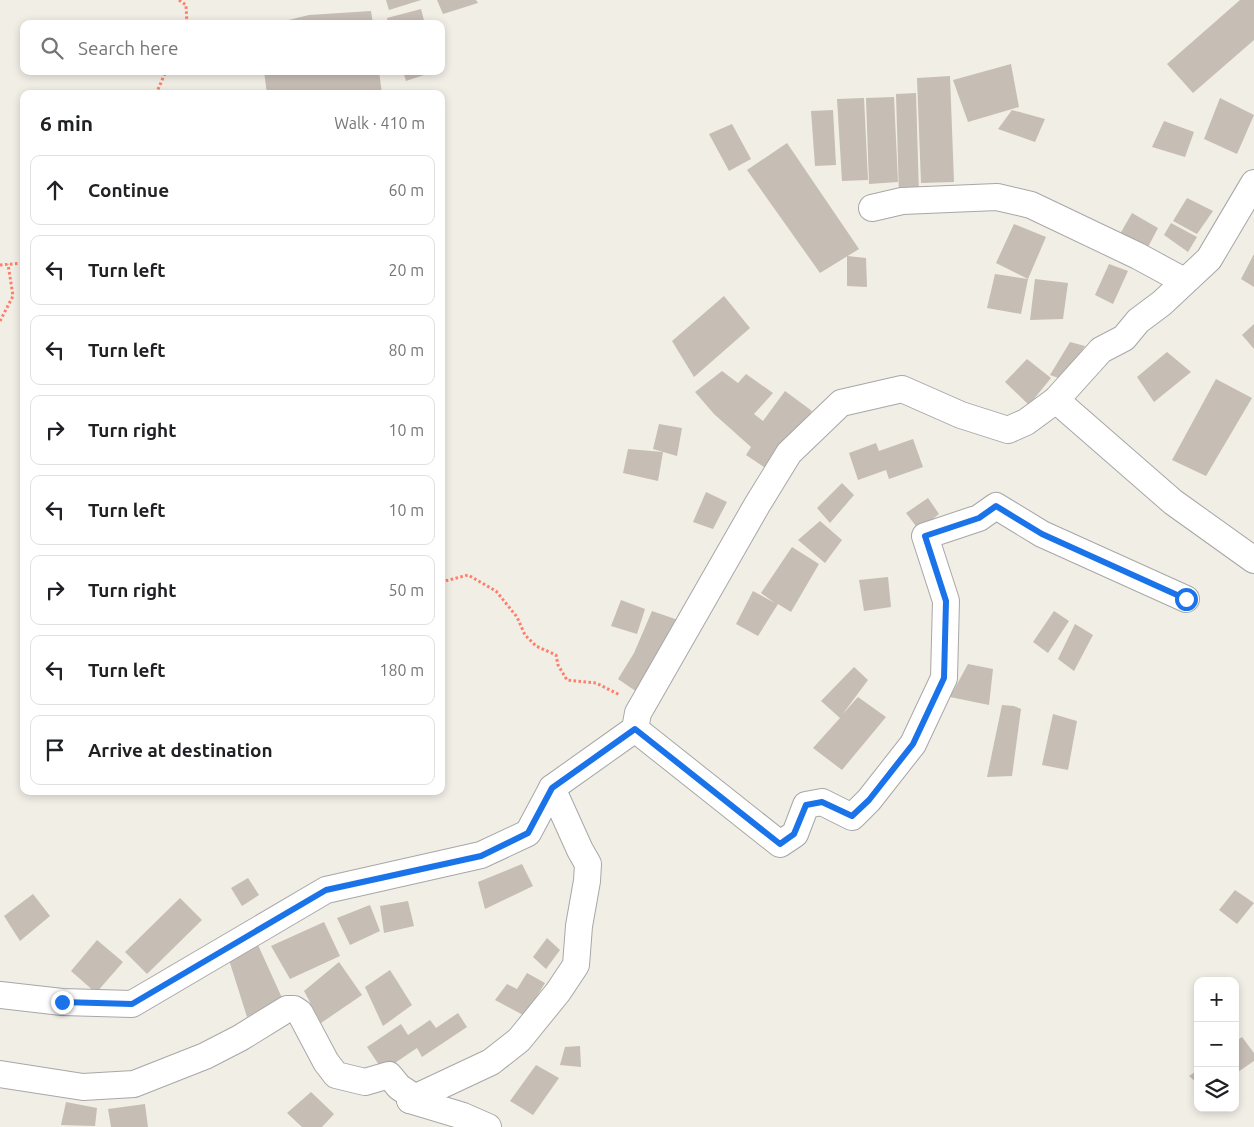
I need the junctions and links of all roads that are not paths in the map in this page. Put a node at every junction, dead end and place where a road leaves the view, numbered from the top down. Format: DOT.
graph roads {
  1 [pos="1254,184"];
  2 [pos="872,208"];
  3 [pos="1184,281"];
  4 [pos="1056,400"];
  5 [pos="1254,560"];
  6 [pos="1186,599"];
  7 [pos="637,721"];
  8 [pos="552,788"];
  9 [pos="0,995"];
  10 [pos="0,1074"];
  11 [pos="410,1100"];
  12 [pos="488,1127"];
  1 -- 3 [label="street"];
  2 -- 3 [label="street"];
  3 -- 4 [label="street"];
  4 -- 5 [label="street"];
  4 -- 7 [label="street"];
  6 -- 7 [label="street"];
  7 -- 8 [label="street"];
  8 -- 9 [label="street"];
  8 -- 11 [label="street"];
  10 -- 11 [label="street"];
  11 -- 12 [label="street"];
}
